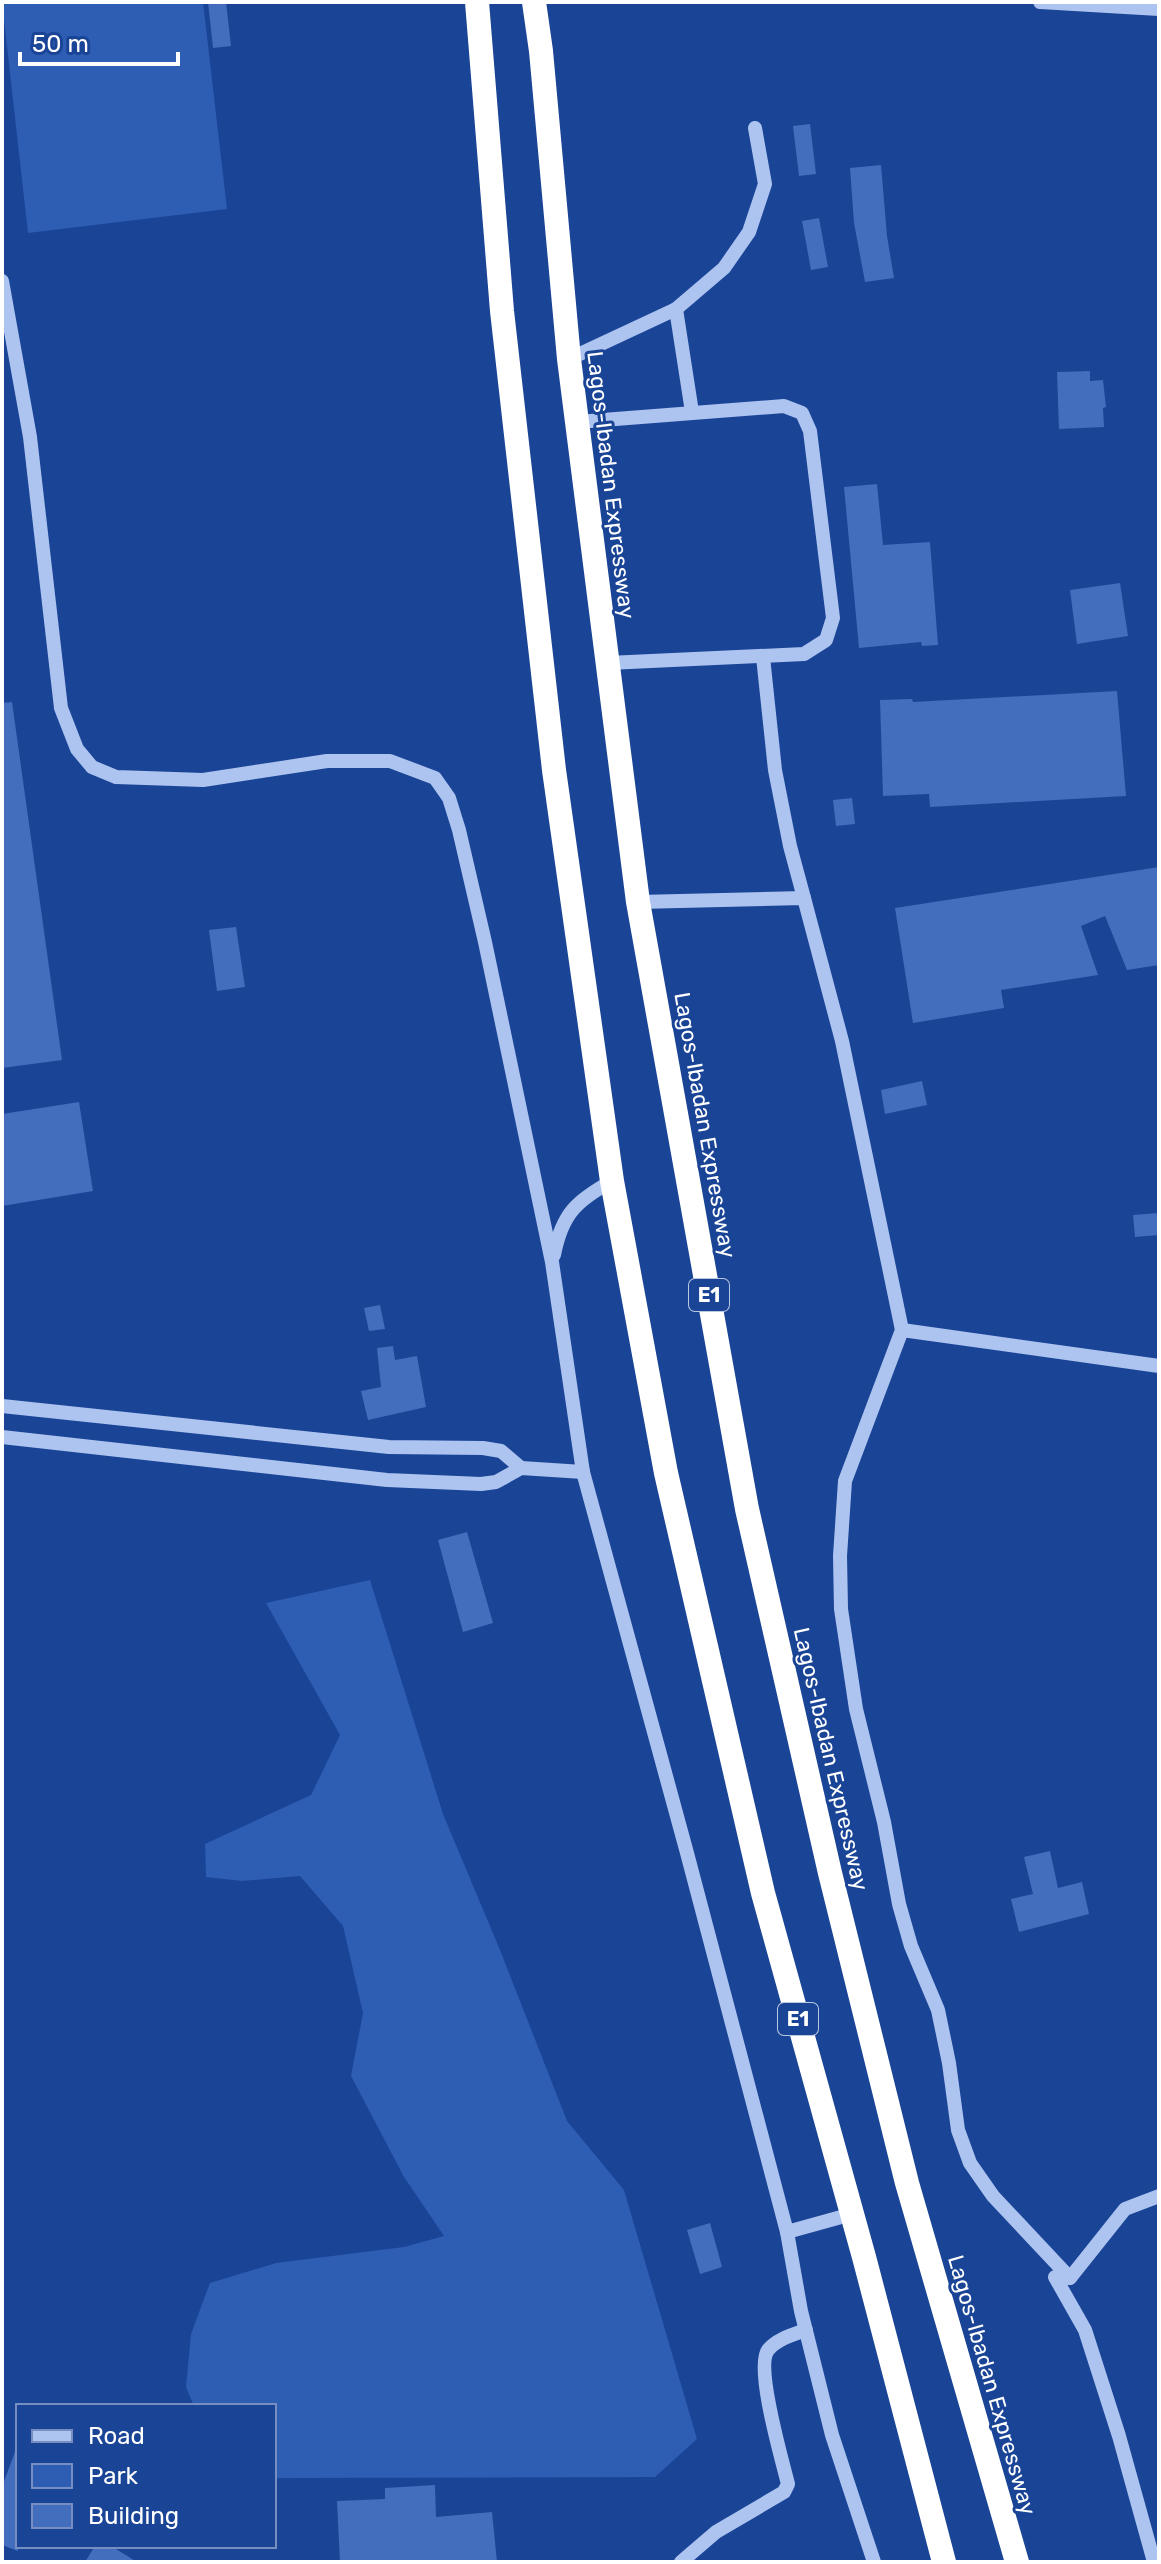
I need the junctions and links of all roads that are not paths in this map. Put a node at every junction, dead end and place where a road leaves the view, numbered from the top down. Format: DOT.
graph roads {
  1 [pos="477,2"];
  2 [pos="534,2"];
  3 [pos="1040,2"];
  4 [pos="1057,3"];
  5 [pos="1159,9"];
  6 [pos="755,128"];
  7 [pos="2,281"];
  8 [pos="676,309"];
  9 [pos="569,359"];
  10 [pos="692,412"];
  11 [pos="577,422"];
  12 [pos="763,657"];
  13 [pos="608,663"];
  14 [pos="804,898"];
  15 [pos="638,902"];
  16 [pos="612,1181"];
  17 [pos="552,1262"];
  18 [pos="902,1330"];
  19 [pos="1159,1366"];
  20 [pos="2,1406"];
  21 [pos="2,1437"];
  22 [pos="521,1468"];
  23 [pos="583,1472"];
  24 [pos="1159,2196"];
  25 [pos="852,2214"];
  26 [pos="787,2232"];
  27 [pos="1070,2278"];
  28 [pos="806,2330"];
  29 [pos="681,2562"];
  30 [pos="874,2562"];
  31 [pos="944,2562"];
  32 [pos="1017,2562"];
  33 [pos="1154,2562"];
  1 -- 16 [label="highway, E1"];
  2 -- 9 [label="highway, Lagos-Ibadan Expressway / E1"];
  3 -- 4 [label="street"];
  4 -- 5 [label="street"];
  6 -- 8 [label="street"];
  7 -- 17 [label="street"];
  8 -- 9 [label="street"];
  8 -- 10 [label="street"];
  9 -- 11 [label="highway, Lagos-Ibadan Expressway / E1"];
  10 -- 11 [label="street"];
  10 -- 12 [label="street"];
  11 -- 13 [label="highway, Lagos-Ibadan Expressway / E1"];
  12 -- 13 [label="street"];
  12 -- 14 [label="street"];
  13 -- 15 [label="highway, Lagos-Ibadan Expressway / E1"];
  14 -- 15 [label="street"];
  14 -- 18 [label="street"];
  15 -- 32 [label="highway, Lagos-Ibadan Expressway / E1"];
  16 -- 17 [label="street"];
  16 -- 25 [label="highway, E1"];
  17 -- 23 [label="street"];
  18 -- 19 [label="street"];
  18 -- 27 [label="street"];
  20 -- 22 [label="street"];
  21 -- 22 [label="street"];
  22 -- 23 [label="street"];
  23 -- 26 [label="street"];
  24 -- 27 [label="street"];
  25 -- 26 [label="street"];
  25 -- 31 [label="highway, E1"];
  26 -- 28 [label="street"];
  27 -- 33 [label="street"];
  28 -- 29 [label="street"];
  28 -- 30 [label="street"];
}
